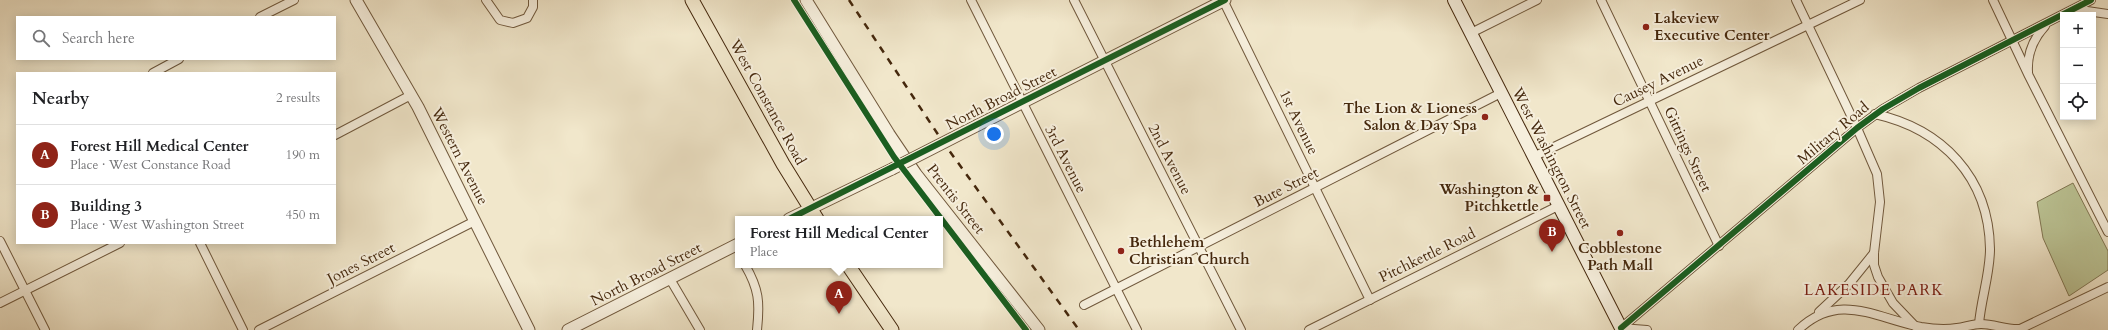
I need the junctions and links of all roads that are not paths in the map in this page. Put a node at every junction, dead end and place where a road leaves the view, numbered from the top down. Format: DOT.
graph roads {
  1 [pos="294,0"];
  2 [pos="356,0"];
  3 [pos="486,0"];
  4 [pos="533,0"];
  5 [pos="692,0"];
  6 [pos="806,0"];
  7 [pos="971,0"];
  8 [pos="1074,0"];
  9 [pos="1224,0"];
  10 [pos="1454,0"];
  11 [pos="1537,0"];
  12 [pos="1601,0"];
  13 [pos="1796,0"];
  14 [pos="1860,0"];
  15 [pos="1993,0"];
  16 [pos="2091,0"];
  17 [pos="2069,12"];
  18 [pos="2080,12"];
  19 [pos="2094,12"];
  20 [pos="2096,12"];
  21 [pos="2108,14"];
  22 [pos="262,16"];
  23 [pos="2060,17"];
  24 [pos="2052,21"];
  25 [pos="1808,25"];
  26 [pos="1471,33"];
  27 [pos="2012,41"];
  28 [pos="177,60"];
  29 [pos="1104,60"];
  30 [pos="154,72"];
  31 [pos="2029,76"];
  32 [pos="1502,93"];
  33 [pos="411,95"];
  34 [pos="1650,101"];
  35 [pos="1022,102"];
  36 [pos="1875,114"];
  37 [pos="1857,128"];
  38 [pos="336,134"];
  39 [pos="1534,157"];
  40 [pos="1316,188"];
  41 [pos="1558,206"];
  42 [pos="814,214"];
  43 [pos="804,216"];
  44 [pos="475,221"];
  45 [pos="2107,229"];
  46 [pos="0,241"];
  47 [pos="118,244"];
  48 [pos="200,244"];
  49 [pos="1719,246"];
  50 [pos="1199,247"];
  51 [pos="735,249"];
  52 [pos="1874,253"];
  53 [pos="746,268"];
  54 [pos="850,268"];
  55 [pos="670,279"];
  56 [pos="2108,287"];
  57 [pos="1116,289"];
  58 [pos="25,291"];
  59 [pos="1370,300"];
  60 [pos="0,303"];
  61 [pos="1084,305"];
  62 [pos="1815,316"];
  63 [pos="1978,324"];
  64 [pos="1915,326"];
  65 [pos="1622,329"];
  66 [pos="45,330"];
  67 [pos="243,330"];
  68 [pos="259,330"];
  69 [pos="529,330"];
  70 [pos="568,330"];
  71 [pos="700,330"];
  72 [pos="757,330"];
  73 [pos="892,330"];
  74 [pos="1039,330"];
  75 [pos="1137,330"];
  76 [pos="1241,330"];
  77 [pos="1309,330"];
  78 [pos="1647,330"];
  79 [pos="1798,330"];
  80 [pos="2014,330"];
  1 -- 22 [label="street"];
  2 -- 33 [label="street, Western Avenue"];
  3 -- 4 [label="street"];
  5 -- 42 [label="main road, West Constance Road"];
  6 -- 74 [label="street, Prentis Street"];
  7 -- 35 [label="street, 3rd Avenue"];
  8 -- 29 [label="street, 2nd Avenue"];
  9 -- 29 [label="street, North Broad Street"];
  9 -- 40 [label="street, 1st Avenue"];
  10 -- 26 [label="main road, West Washington Street"];
  11 -- 26 [label="street"];
  12 -- 34 [label="street, Gittings Street"];
  13 -- 25 [label="street"];
  14 -- 25 [label="street, Causey Avenue"];
  15 -- 27 [label="street"];
  16 -- 17 [label="street, Military Road"];
  18 -- 19 [label="street"];
  20 -- 21 [label="street"];
  23 -- 24 [label="street, Military Road"];
  24 -- 27 [label="street, Military Road"];
  24 -- 31 [label="street"];
  25 -- 34 [label="street, Causey Avenue"];
  25 -- 37 [label="street"];
  26 -- 32 [label="main road, West Washington Street"];
  27 -- 31 [label="street"];
  27 -- 36 [label="street, Military Road"];
  28 -- 30 [label="street"];
  29 -- 35 [label="street, North Broad Street"];
  29 -- 50 [label="street, 2nd Avenue"];
  31 -- 45 [label="street"];
  32 -- 39 [label="main road, West Washington Street"];
  32 -- 40 [label="street, Bute Street"];
  33 -- 38 [label="street"];
  33 -- 44 [label="street, Western Avenue"];
  34 -- 39 [label="street, Causey Avenue"];
  34 -- 49 [label="street, Gittings Street"];
  35 -- 42 [label="street, North Broad Street, bridge"];
  35 -- 57 [label="street, 3rd Avenue"];
  36 -- 37 [label="street, Military Road"];
  36 -- 63 [label="street"];
  37 -- 49 [label="street, Military Road"];
  37 -- 52 [label="street"];
  39 -- 41 [label="main road, West Washington Street"];
  40 -- 50 [label="street, Bute Street"];
  40 -- 59 [label="street, 1st Avenue"];
  41 -- 59 [label="street, Pitchkettle Road"];
  41 -- 65 [label="main road, West Washington Street"];
  42 -- 43 [label="street, North Broad Street"];
  44 -- 68 [label="street, Jones Street"];
  44 -- 69 [label="street, Western Avenue"];
  46 -- 58 [label="street"];
  47 -- 58 [label="street"];
  48 -- 67 [label="street"];
  49 -- 65 [label="street, Military Road"];
  50 -- 57 [label="street, Bute Street"];
  50 -- 76 [label="street, 2nd Avenue"];
  51 -- 55 [label="street, North Broad Street"];
  52 -- 62 [label="street"];
  52 -- 64 [label="street"];
  53 -- 72 [label="street"];
  54 -- 73 [label="main road"];
  55 -- 70 [label="street, North Broad Street"];
  55 -- 71 [label="street"];
  56 -- 80 [label="street"];
  57 -- 61 [label="street, Bute Street"];
  57 -- 75 [label="street, 3rd Avenue"];
  58 -- 60 [label="street"];
  58 -- 66 [label="street"];
  59 -- 77 [label="street, Pitchkettle Road"];
  62 -- 64 [label="street"];
  62 -- 79 [label="street"];
  63 -- 64 [label="street"];
  63 -- 80 [label="street"];
  65 -- 78 [label="street"];
}
